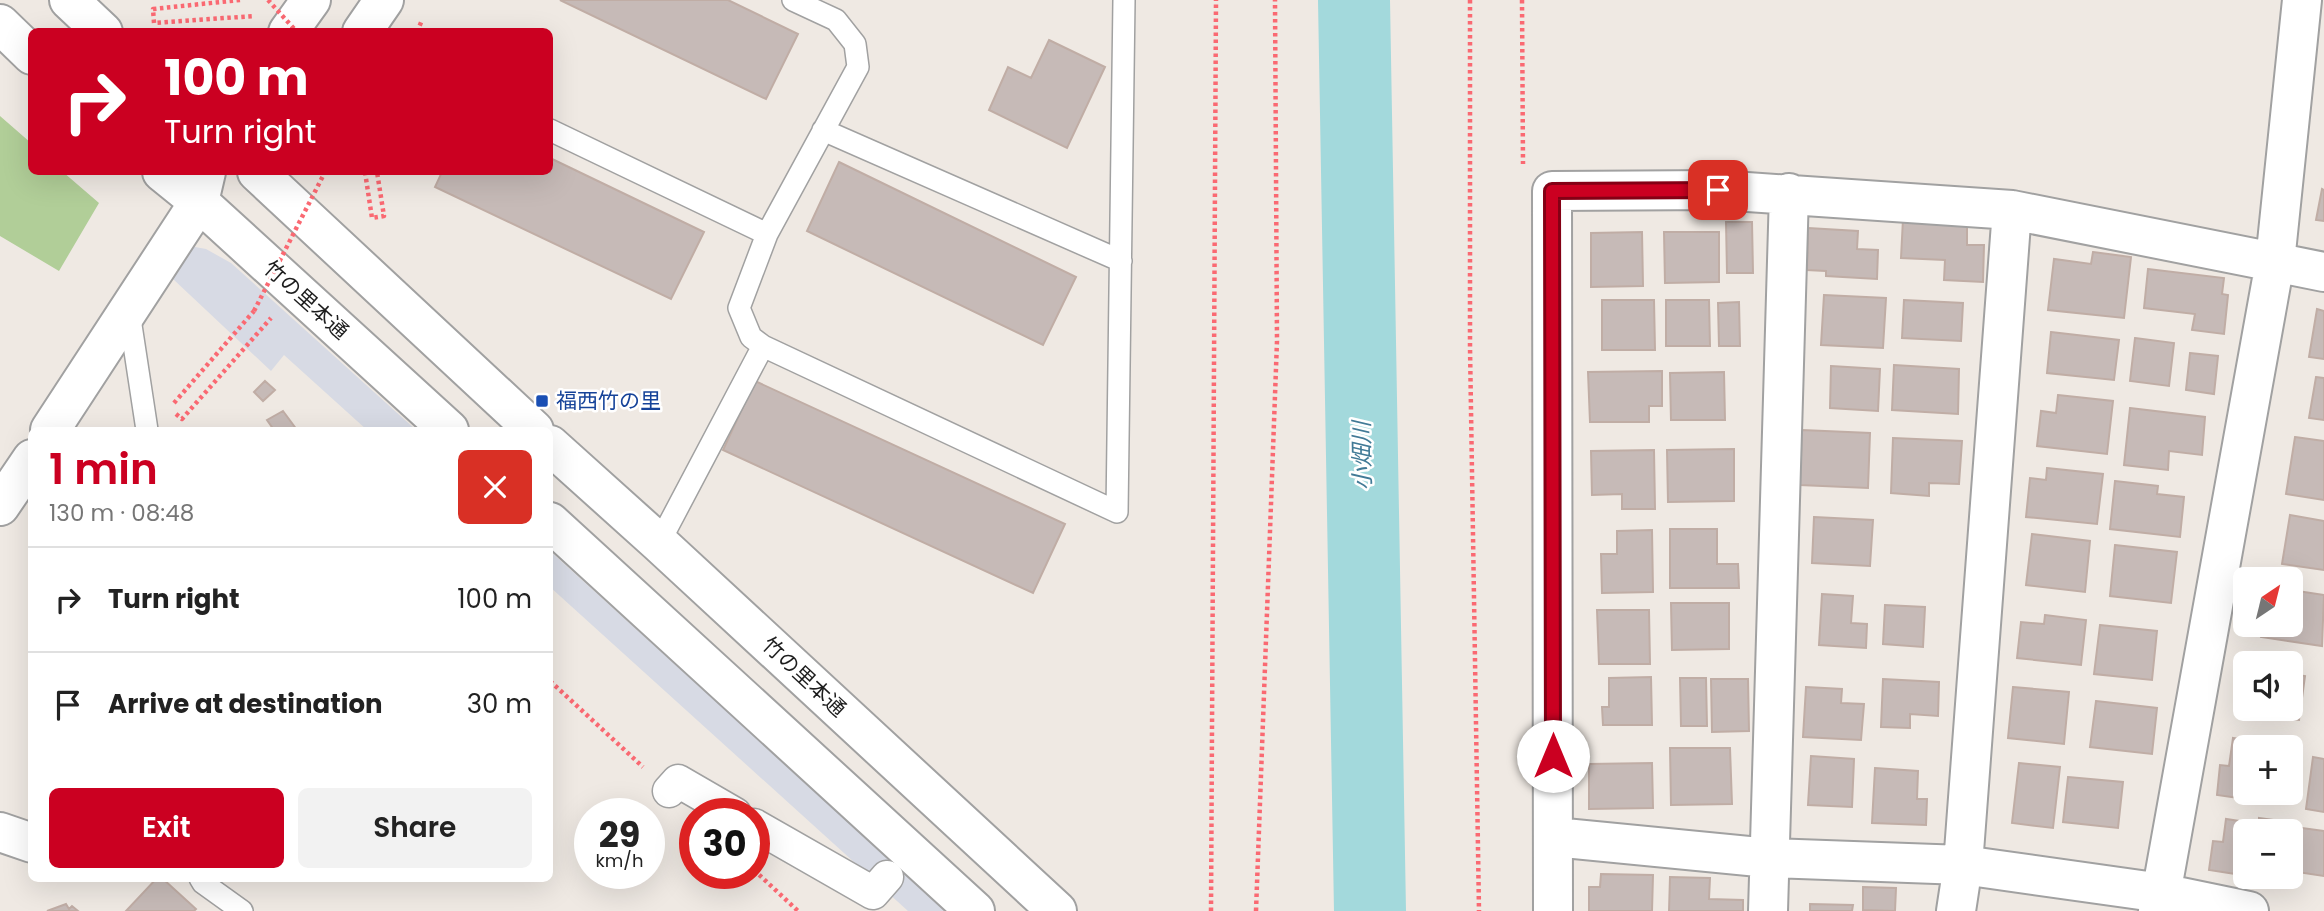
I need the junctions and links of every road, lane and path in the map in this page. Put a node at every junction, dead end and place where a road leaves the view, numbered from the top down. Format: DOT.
graph roads {
  1 [pos="69,0"];
  2 [pos="240,0"];
  3 [pos="268,0"];
  4 [pos="311,0"];
  5 [pos="384,0"];
  6 [pos="793,0"];
  7 [pos="1124,0"];
  8 [pos="1216,0"];
  9 [pos="1275,0"];
  10 [pos="1470,0"];
  11 [pos="1522,0"];
  12 [pos="2302,0"];
  13 [pos="422,20"];
  14 [pos="0,24"];
  15 [pos="276,25"];
  16 [pos="99,28"];
  17 [pos="293,28"];
  18 [pos="365,28"];
  19 [pos="419,28"];
  20 [pos="2311,50"];
  21 [pos="28,51"];
  22 [pos="823,130"];
  23 [pos="553,131"];
  24 [pos="170,175"];
  25 [pos="253,175"];
  26 [pos="263,175"];
  27 [pos="323,175"];
  28 [pos="365,175"];
  29 [pos="377,175"];
  30 [pos="203,187"];
  31 [pos="1552,191"];
  32 [pos="1789,193"];
  33 [pos="2012,210"];
  34 [pos="767,234"];
  35 [pos="1121,261"];
  36 [pos="2275,262"];
  37 [pos="2324,272"];
  38 [pos="129,312"];
  39 [pos="271,318"];
  40 [pos="763,346"];
  41 [pos="52,427"];
  42 [pos="147,427"];
  43 [pos="446,427"];
  44 [pos="531,427"];
  45 [pos="553,448"];
  46 [pos="28,465"];
  47 [pos="0,506"];
  48 [pos="553,525"];
  49 [pos="659,543"];
  50 [pos="553,684"];
  51 [pos="669,791"];
  52 [pos="706,798"];
  53 [pos="0,832"];
  54 [pos="770,834"];
  55 [pos="1554,837"];
  56 [pos="28,842"];
  57 [pos="1769,858"];
  58 [pos="1963,865"];
  59 [pos="202,882"];
  60 [pos="770,885"];
  61 [pos="883,894"];
  62 [pos="2160,902"];
  63 [pos="242,911"];
  64 [pos="798,911"];
  65 [pos="975,911"];
  66 [pos="1057,911"];
  67 [pos="1211,911"];
  68 [pos="1256,911"];
  69 [pos="1479,911"];
  70 [pos="1553,911"];
  71 [pos="1768,911"];
  72 [pos="1956,911"];
  73 [pos="2249,911"];
  1 -- 16 [label="street"];
  2 -- 15 [label="path"];
  3 -- 17 [label="path, bridge"];
  4 -- 15 [label="street"];
  5 -- 18 [label="street"];
  6 -- 22 [label="lane"];
  7 -- 35 [label="lane"];
  8 -- 67 [label="path"];
  9 -- 68 [label="path"];
  10 -- 69 [label="path"];
  11 -- 31 [label="path"];
  12 -- 20 [label="street"];
  13 -- 19 [label="path"];
  14 -- 21 [label="street"];
  20 -- 36 [label="street"];
  22 -- 34 [label="lane"];
  22 -- 35 [label="lane"];
  23 -- 34 [label="lane"];
  24 -- 30 [label="street, 竹の里本通"];
  25 -- 30 [label="street"];
  26 -- 44 [label="street"];
  27 -- 39 [label="path, bridge"];
  28 -- 29 [label="path"];
  30 -- 38 [label="street"];
  30 -- 43 [label="street, 竹の里本通"];
  31 -- 32 [label="street"];
  31 -- 55 [label="street"];
  32 -- 33 [label="street"];
  32 -- 57 [label="street"];
  33 -- 36 [label="street"];
  33 -- 58 [label="street"];
  34 -- 40 [label="lane"];
  35 -- 40 [label="lane"];
  36 -- 37 [label="street"];
  36 -- 62 [label="street"];
  38 -- 41 [label="street"];
  38 -- 42 [label="lane"];
  40 -- 49 [label="lane"];
  45 -- 49 [label="street, 竹の里本通"];
  46 -- 47 [label="street"];
  48 -- 65 [label="street"];
  49 -- 66 [label="street, 竹の里本通"];
  50 -- 51 [label="path"];
  51 -- 52 [label="street"];
  53 -- 56 [label="street"];
  54 -- 61 [label="street"];
  55 -- 57 [label="street"];
  55 -- 70 [label="street"];
  57 -- 58 [label="street"];
  57 -- 71 [label="street"];
  58 -- 62 [label="street"];
  58 -- 72 [label="street"];
  59 -- 63 [label="lane"];
  60 -- 64 [label="path"];
  62 -- 73 [label="street"];
}
